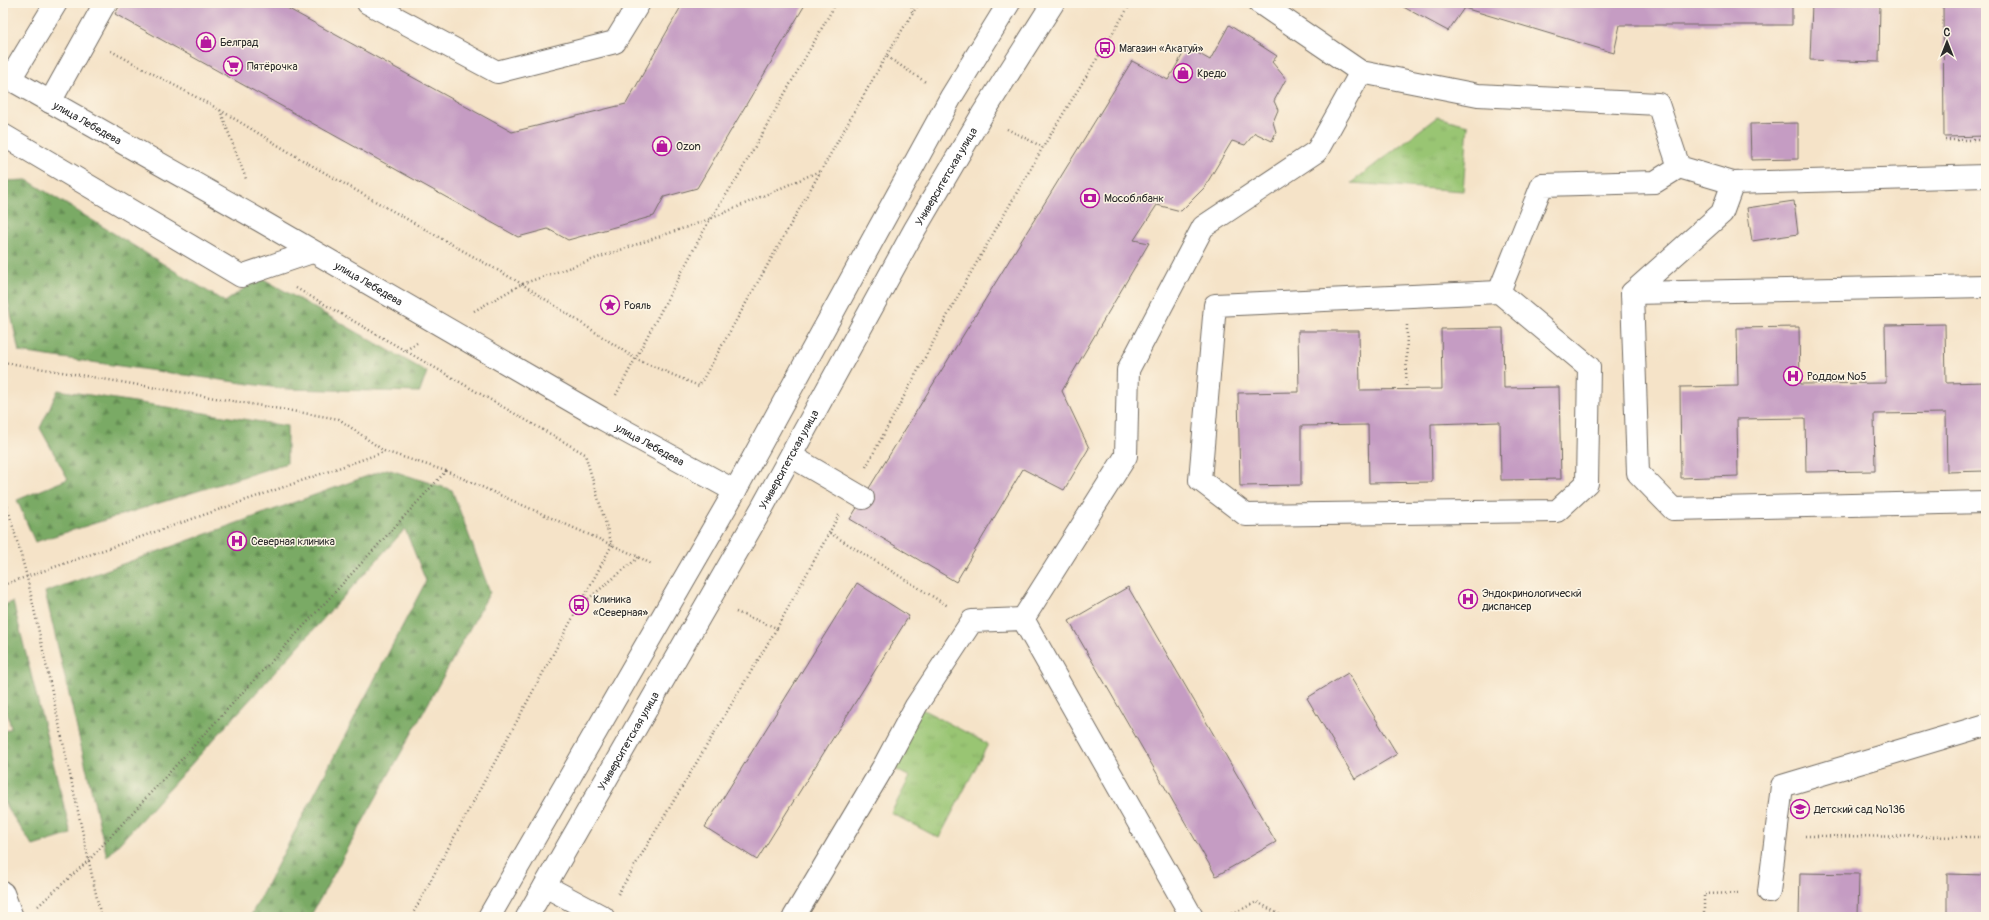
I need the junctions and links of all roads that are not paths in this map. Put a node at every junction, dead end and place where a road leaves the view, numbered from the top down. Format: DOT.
graph roads {
  1 [pos="56,3"];
  2 [pos="105,3"];
  3 [pos="368,3"];
  4 [pos="639,3"];
  5 [pos="1009,3"];
  6 [pos="1053,3"];
  7 [pos="1260,3"];
  8 [pos="1361,72"];
  9 [pos="6,77"];
  10 [pos="50,102"];
  11 [pos="3,135"];
  12 [pos="1679,167"];
  13 [pos="1986,176"];
  14 [pos="1733,183"];
  15 [pos="312,252"];
  16 [pos="1986,286"];
  17 [pos="1499,292"];
  18 [pos="1632,293"];
  19 [pos="791,456"];
  20 [pos="734,491"];
  21 [pos="857,495"];
  22 [pos="1986,502"];
  23 [pos="762,508"];
  24 [pos="1023,620"];
  25 [pos="1986,725"];
  26 [pos="516,870"];
  27 [pos="545,886"];
  28 [pos="1769,892"];
  29 [pos="3,893"];
  30 [pos="608,908"];
  31 [pos="12,917"];
  32 [pos="489,917"];
  33 [pos="527,917"];
  34 [pos="794,917"];
  35 [pos="1192,917"];
  1 -- 9 [label="main road"];
  2 -- 10 [label="main road"];
  3 -- 4 [label="main road"];
  5 -- 20 [label="main road"];
  6 -- 19 [label="main road, Университетская улица"];
  7 -- 8 [label="main road"];
  8 -- 12 [label="main road"];
  8 -- 24 [label="main road"];
  9 -- 10 [label="main road, улица Лебедева"];
  10 -- 15 [label="main road, улица Лебедева"];
  11 -- 15 [label="main road"];
  12 -- 14 [label="main road"];
  12 -- 17 [label="main road"];
  13 -- 14 [label="main road"];
  14 -- 18 [label="main road"];
  15 -- 20 [label="main road, улица Лебедева"];
  16 -- 18 [label="main road"];
  17 -- 17 [label="main road"];
  18 -- 22 [label="main road"];
  19 -- 21 [label="main road"];
  19 -- 23 [label="main road, Университетская улица"];
  20 -- 23 [label="main road, улица Лебедева"];
  20 -- 26 [label="main road"];
  23 -- 27 [label="main road, Университетская улица"];
  24 -- 34 [label="main road"];
  24 -- 35 [label="main road"];
  25 -- 28 [label="main road"];
  26 -- 27 [label="main road"];
  26 -- 32 [label="main road"];
  27 -- 30 [label="main road"];
  27 -- 33 [label="main road, Университетская улица"];
  29 -- 31 [label="main road"];
}
